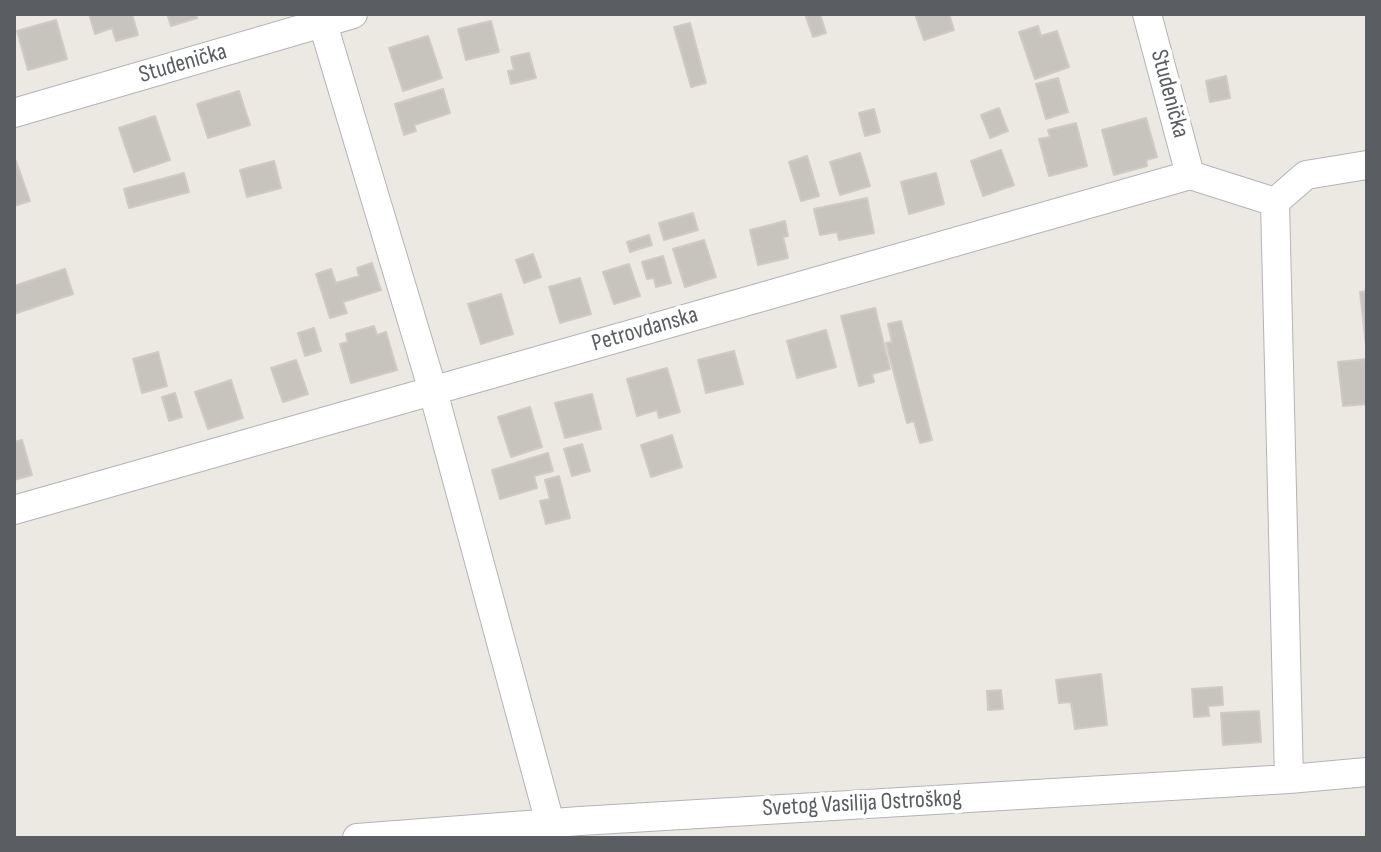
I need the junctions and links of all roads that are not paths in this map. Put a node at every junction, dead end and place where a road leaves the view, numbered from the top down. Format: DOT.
graph roads {
  1 [pos="353,14"];
  2 [pos="1147,14"];
  3 [pos="321,18"];
  4 [pos="14,113"];
  5 [pos="1367,165"];
  6 [pos="1190,175"];
  7 [pos="1275,202"];
  8 [pos="433,391"];
  9 [pos="14,510"];
  10 [pos="1367,772"];
  11 [pos="1289,779"];
  12 [pos="550,823"];
  13 [pos="580,829"];
  14 [pos="357,838"];
  1 -- 3 [label="street, Studenička"];
  2 -- 6 [label="street, Studenička"];
  3 -- 4 [label="street, Studenička"];
  3 -- 8 [label="street"];
  5 -- 7 [label="street"];
  6 -- 7 [label="street"];
  6 -- 8 [label="street, Petrovdanska"];
  7 -- 11 [label="street"];
  8 -- 9 [label="street, Petrovdanska"];
  8 -- 12 [label="street"];
  10 -- 11 [label="street, Svetog Vasilija Ostroškog"];
  11 -- 13 [label="street, Svetog Vasilija Ostroškog"];
  12 -- 13 [label="street, Svetog Vasilija Ostroškog"];
  12 -- 14 [label="street, Svetog Vasilija Ostroškog"];
}
